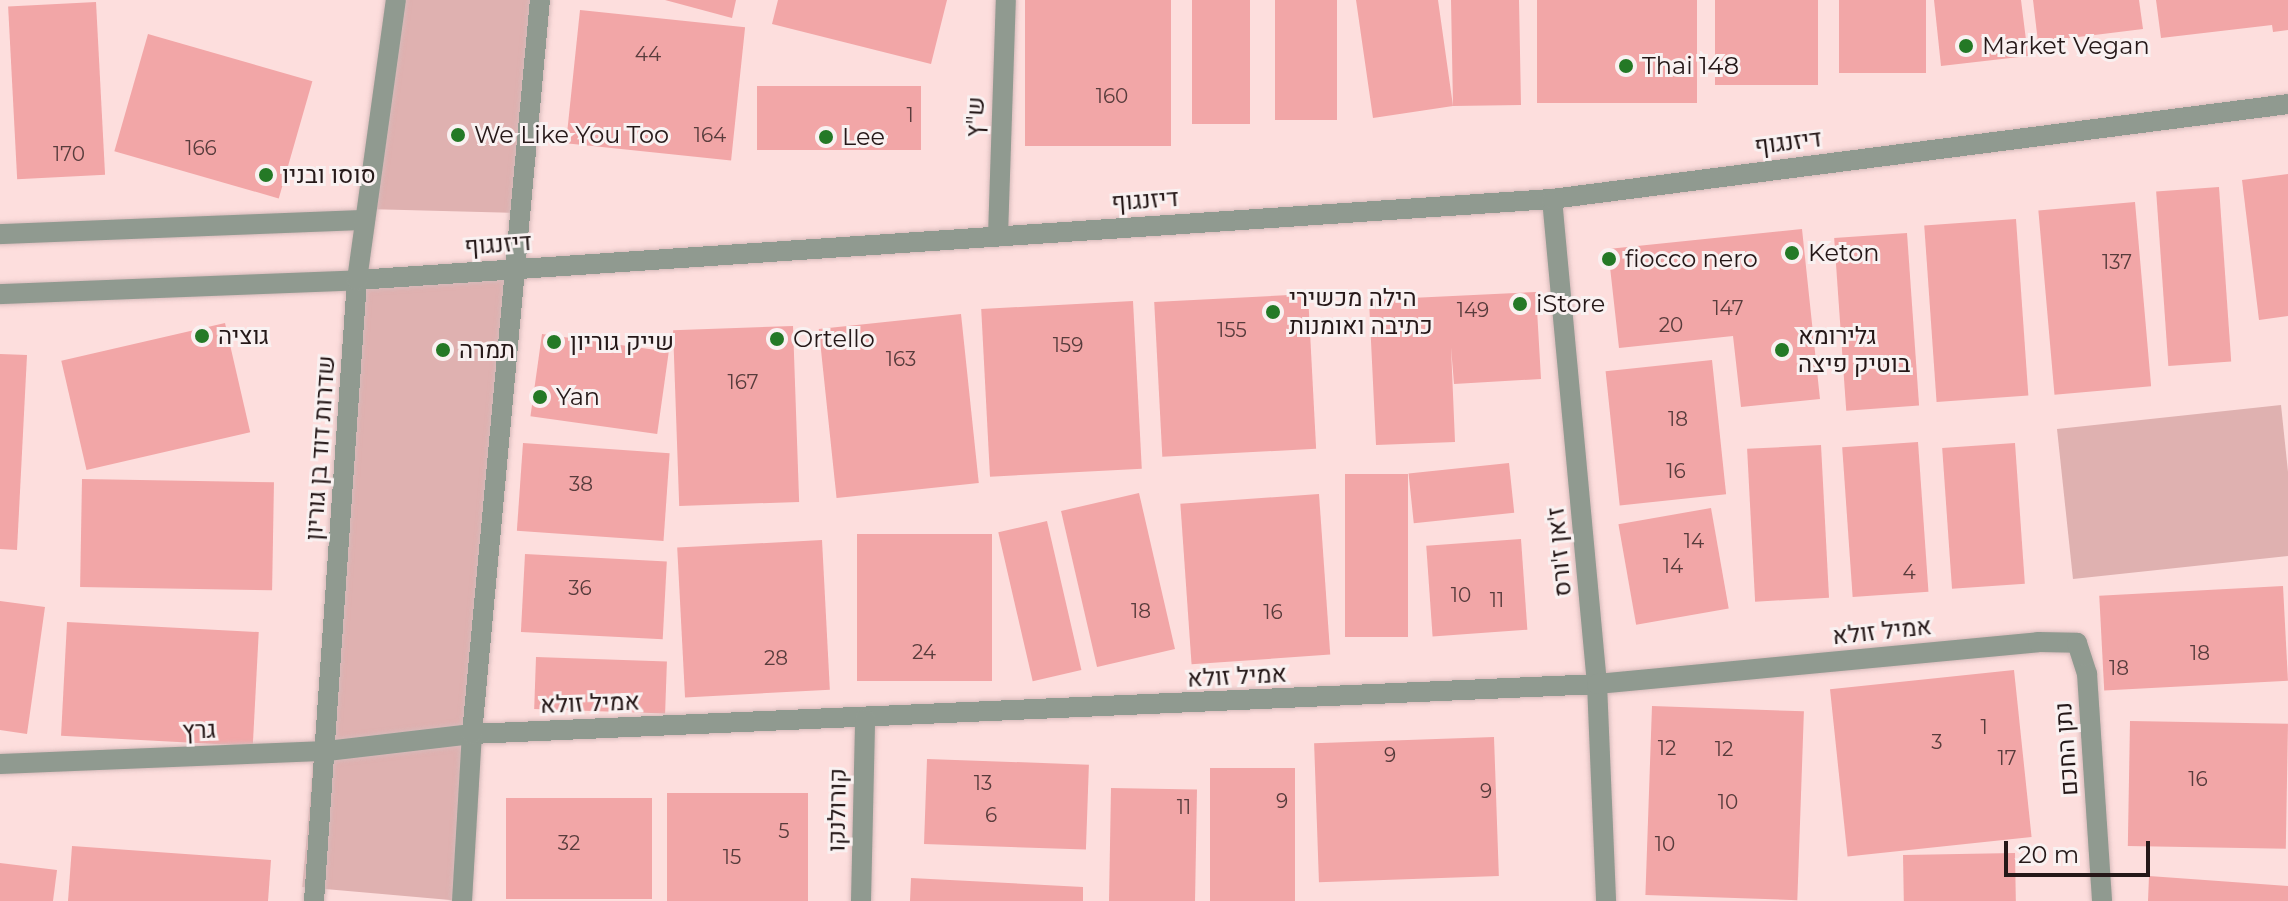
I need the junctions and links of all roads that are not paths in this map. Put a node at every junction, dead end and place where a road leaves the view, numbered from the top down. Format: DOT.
graph roads {
  1 [pos="396,0"];
  2 [pos="540,0"];
  3 [pos="1006,0"];
  4 [pos="2288,104"];
  5 [pos="1552,199"];
  6 [pos="365,220"];
  7 [pos="0,234"];
  8 [pos="998,236"];
  9 [pos="514,269"];
  10 [pos="357,280"];
  11 [pos="0,294"];
  12 [pos="2077,643"];
  13 [pos="1597,684"];
  14 [pos="865,719"];
  15 [pos="472,734"];
  16 [pos="399,743"];
  17 [pos="327,751"];
  18 [pos="0,764"];
  19 [pos="314,901"];
  20 [pos="462,901"];
  21 [pos="861,901"];
  22 [pos="1606,901"];
  23 [pos="2102,901"];
  1 -- 6 [label="street, שדרות דוד בן גוריון"];
  2 -- 9 [label="street"];
  3 -- 8 [label="street, ש\"ץ"];
  4 -- 5 [label="street, דיזנגוף"];
  5 -- 8 [label="street, דיזנגוף"];
  5 -- 13 [label="street, ז'אן ז'ורס"];
  6 -- 7 [label="street"];
  6 -- 10 [label="street, שדרות דוד בן גוריון"];
  8 -- 9 [label="street, דיזנגוף"];
  9 -- 10 [label="street, דיזנגוף"];
  9 -- 15 [label="street"];
  10 -- 11 [label="street, דיזנגוף"];
  10 -- 17 [label="street, שדרות דוד בן גוריון"];
  12 -- 13 [label="street, אמיל זולא"];
  12 -- 23 [label="street, נתן החכם"];
  13 -- 14 [label="street, אמיל זולא"];
  13 -- 22 [label="street, ז'אן ז'ורס"];
  14 -- 15 [label="street, אמיל זולא"];
  14 -- 21 [label="street, קורולנקו"];
  15 -- 16 [label="street, אמיל זולא"];
  15 -- 20 [label="street"];
  16 -- 17 [label="street, גרץ"];
  17 -- 18 [label="street, גרץ"];
  17 -- 19 [label="street, שדרות דוד בן גוריון"];
}
